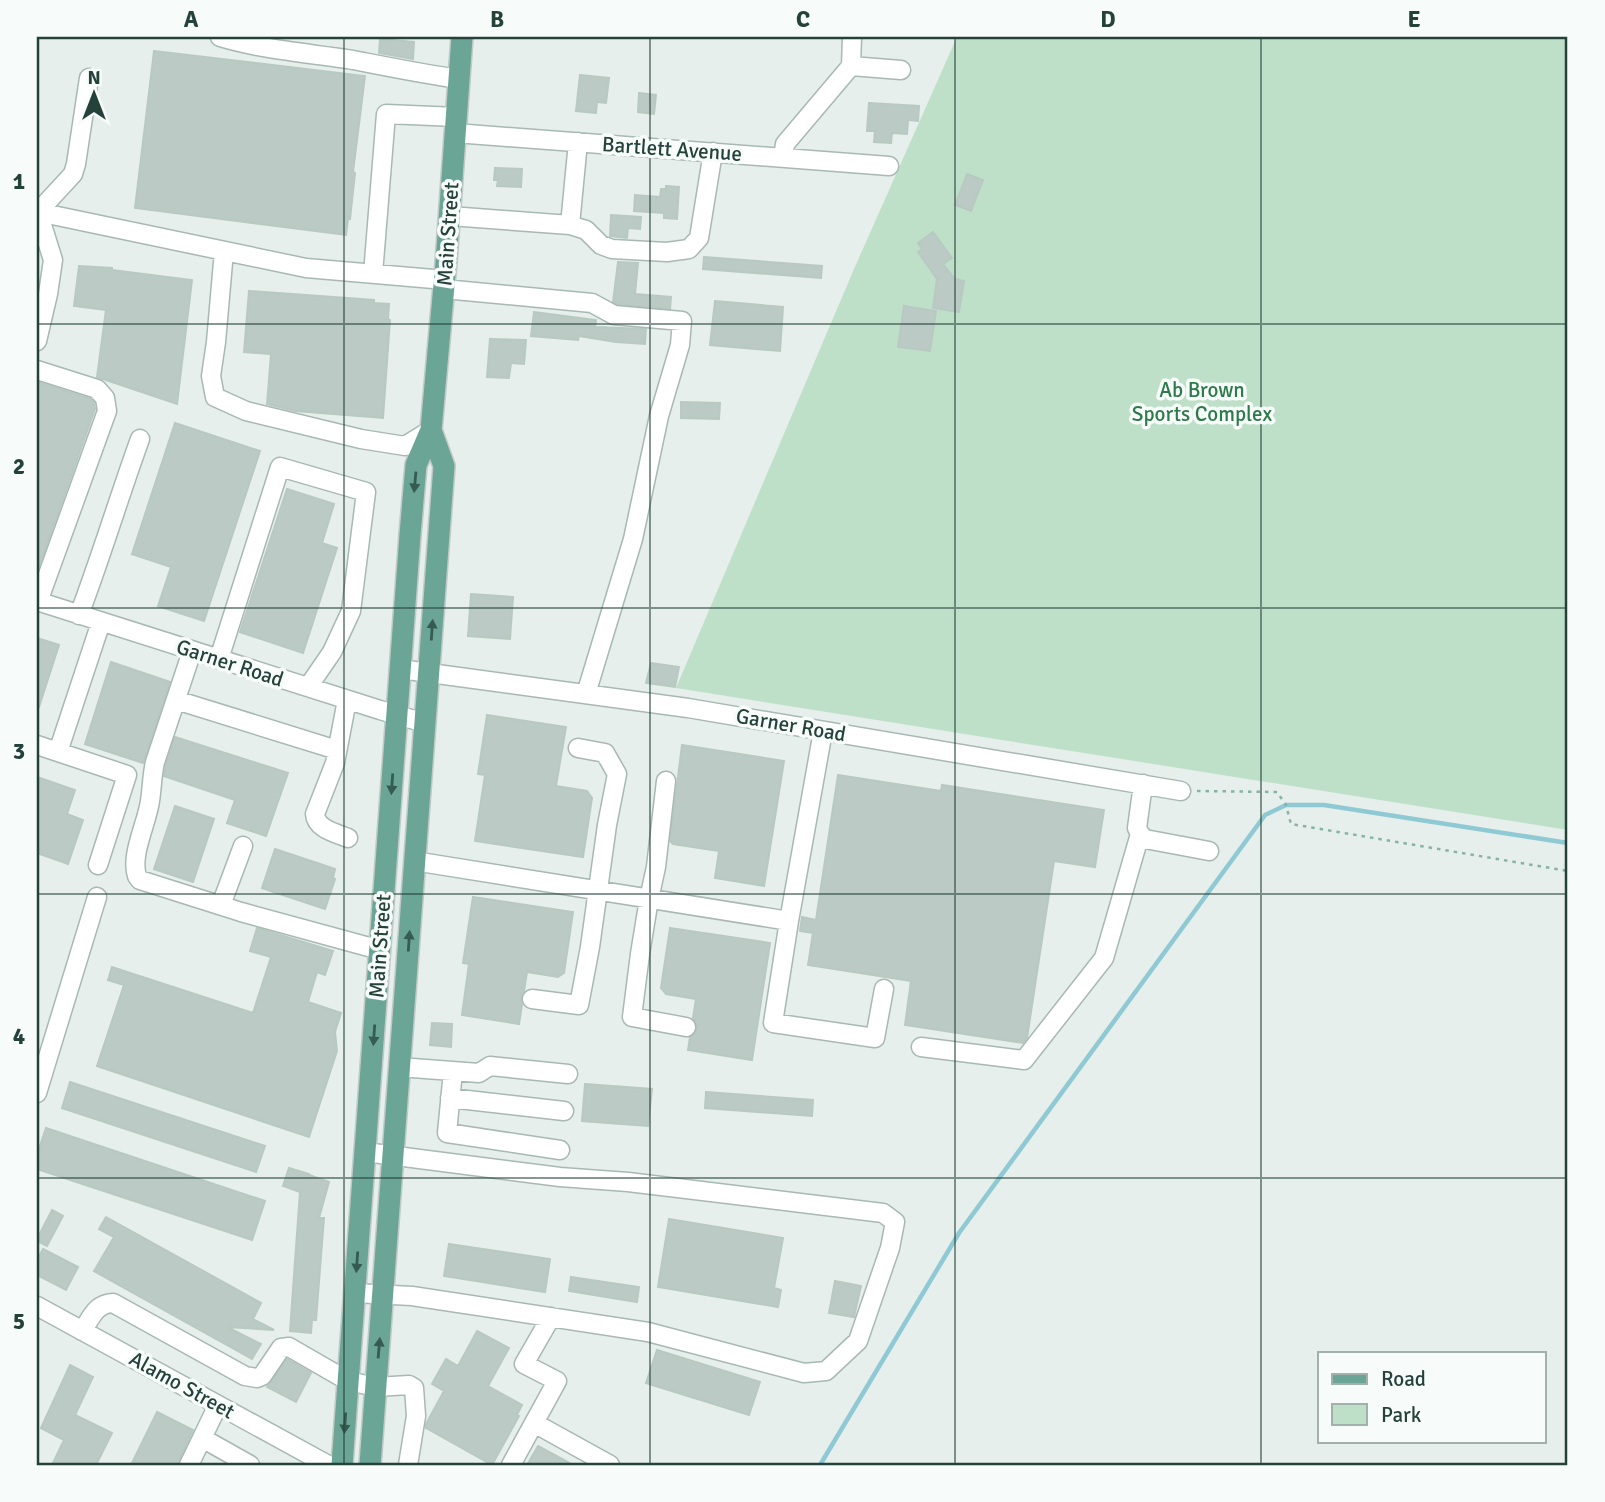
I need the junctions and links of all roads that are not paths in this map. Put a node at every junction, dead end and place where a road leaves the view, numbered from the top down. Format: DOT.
graph roads {
  1 [pos="220,37"];
  2 [pos="462,37"];
  3 [pos="852,37"];
  4 [pos="851,66"];
  5 [pos="901,70"];
  6 [pos="89,78"];
  7 [pos="459,79"];
  8 [pos="456,125"];
  9 [pos="578,142"];
  10 [pos="712,152"];
  11 [pos="783,157"];
  12 [pos="890,166"];
  13 [pos="37,212"];
  14 [pos="450,216"];
  15 [pos="570,225"];
  16 [pos="224,251"];
  17 [pos="373,274"];
  18 [pos="444,285"];
  19 [pos="37,341"];
  20 [pos="37,370"];
  21 [pos="430,430"];
  22 [pos="140,439"];
  23 [pos="38,601"];
  24 [pos="79,615"];
  25 [pos="101,622"];
  26 [pos="192,651"];
  27 [pos="219,659"];
  28 [pos="400,669"];
  29 [pos="428,673"];
  30 [pos="308,687"];
  31 [pos="586,694"];
  32 [pos="176,700"];
  33 [pos="347,700"];
  34 [pos="398,716"];
  35 [pos="425,723"];
  36 [pos="823,731"];
  37 [pos="37,745"];
  38 [pos="578,748"];
  39 [pos="337,750"];
  40 [pos="58,752"];
  41 [pos="666,780"];
  42 [pos="1143,785"];
  43 [pos="1181,791"];
  44 [pos="1140,834"];
  45 [pos="348,838"];
  46 [pos="243,846"];
  47 [pos="1209,851"];
  48 [pos="414,861"];
  49 [pos="98,865"];
  50 [pos="597,891"];
  51 [pos="97,897"];
  52 [pos="649,899"];
  53 [pos="221,905"];
  54 [pos="789,921"];
  55 [pos="380,950"];
  56 [pos="884,989"];
  57 [pos="532,999"];
  58 [pos="686,1027"];
  59 [pos="921,1047"];
  60 [pos="400,1067"];
  61 [pos="453,1071"];
  62 [pos="568,1074"];
  63 [pos="37,1093"];
  64 [pos="450,1098"];
  65 [pos="564,1111"];
  66 [pos="560,1150"];
  67 [pos="365,1152"];
  68 [pos="393,1156"];
  69 [pos="355,1293"];
  70 [pos="383,1294"];
  71 [pos="37,1306"];
  72 [pos="551,1317"];
  73 [pos="82,1331"];
  74 [pos="348,1381"];
  75 [pos="376,1387"];
  76 [pos="218,1405"];
  77 [pos="534,1423"];
  78 [pos="202,1438"];
  79 [pos="189,1465"];
  80 [pos="250,1465"];
  81 [pos="328,1465"];
  82 [pos="342,1465"];
  83 [pos="369,1465"];
  84 [pos="408,1465"];
  85 [pos="511,1465"];
  86 [pos="610,1465"];
  1 -- 7 [label="street"];
  2 -- 7 [label="main road, Main Street"];
  3 -- 4 [label="street"];
  4 -- 5 [label="street"];
  4 -- 11 [label="street"];
  6 -- 13 [label="street"];
  7 -- 8 [label="main road, Main Street"];
  8 -- 9 [label="street, Bartlett Avenue"];
  8 -- 14 [label="main road, Main Street"];
  8 -- 17 [label="street, Bartlett Avenue"];
  9 -- 10 [label="street, Bartlett Avenue"];
  9 -- 15 [label="street"];
  10 -- 11 [label="street, Bartlett Avenue"];
  10 -- 15 [label="street"];
  11 -- 12 [label="street, Bartlett Avenue"];
  13 -- 16 [label="street"];
  13 -- 19 [label="street"];
  14 -- 15 [label="street"];
  14 -- 18 [label="main road, Main Street"];
  16 -- 17 [label="street"];
  16 -- 21 [label="street"];
  17 -- 18 [label="street"];
  18 -- 21 [label="main road, Main Street"];
  18 -- 31 [label="street"];
  20 -- 23 [label="street"];
  21 -- 28 [label="main road, Main Street, one-way"];
  29 -- 21 [label="main road, Main Street, one-way"];
  22 -- 24 [label="street"];
  23 -- 24 [label="street, Garner Road"];
  24 -- 25 [label="street, Garner Road"];
  25 -- 26 [label="street, Garner Road"];
  25 -- 40 [label="street"];
  26 -- 27 [label="street, Garner Road"];
  26 -- 32 [label="street"];
  27 -- 30 [label="street, Garner Road"];
  27 -- 30 [label="street"];
  28 -- 29 [label="street, Garner Road"];
  28 -- 34 [label="main road, Main Street"];
  29 -- 31 [label="street, Garner Road"];
  29 -- 35 [label="main road, Main Street"];
  30 -- 33 [label="street, Garner Road"];
  31 -- 36 [label="street, Garner Road"];
  32 -- 39 [label="street"];
  32 -- 53 [label="street"];
  33 -- 34 [label="street, Garner Road"];
  33 -- 39 [label="street"];
  34 -- 35 [label="street, Garner Road"];
  34 -- 55 [label="main road, Main Street, one-way"];
  35 -- 48 [label="main road, Main Street"];
  36 -- 42 [label="street, Garner Road"];
  36 -- 54 [label="street"];
  37 -- 40 [label="street"];
  38 -- 50 [label="street"];
  39 -- 45 [label="street"];
  40 -- 49 [label="street"];
  41 -- 52 [label="street"];
  42 -- 43 [label="street, Garner Road"];
  42 -- 44 [label="street"];
  44 -- 47 [label="street"];
  44 -- 59 [label="street"];
  46 -- 53 [label="street"];
  48 -- 50 [label="street"];
  60 -- 48 [label="main road, Main Street, one-way"];
  50 -- 52 [label="street"];
  50 -- 57 [label="street"];
  51 -- 63 [label="street"];
  52 -- 54 [label="street"];
  52 -- 58 [label="street"];
  53 -- 55 [label="street"];
  54 -- 56 [label="street"];
  55 -- 67 [label="main road, Main Street, one-way"];
  60 -- 61 [label="street"];
  60 -- 68 [label="main road, Main Street"];
  61 -- 62 [label="street"];
  61 -- 64 [label="street"];
  64 -- 65 [label="street"];
  64 -- 66 [label="street"];
  67 -- 68 [label="street"];
  67 -- 69 [label="main road, Main Street, one-way"];
  68 -- 70 [label="main road, Main Street"];
  68 -- 72 [label="street"];
  69 -- 70 [label="street"];
  69 -- 74 [label="main road, Main Street"];
  70 -- 72 [label="street"];
  75 -- 70 [label="main road, Main Street, one-way"];
  71 -- 73 [label="street, Alamo Street"];
  72 -- 77 [label="street"];
  73 -- 74 [label="street"];
  73 -- 76 [label="street, Alamo Street"];
  74 -- 75 [label="street"];
  74 -- 82 [label="main road, Main Street, one-way"];
  75 -- 83 [label="main road, Main Street"];
  75 -- 84 [label="street"];
  76 -- 78 [label="street"];
  76 -- 81 [label="street, Alamo Street"];
  77 -- 85 [label="street"];
  77 -- 86 [label="street"];
  78 -- 79 [label="street"];
  78 -- 80 [label="street"];
}
